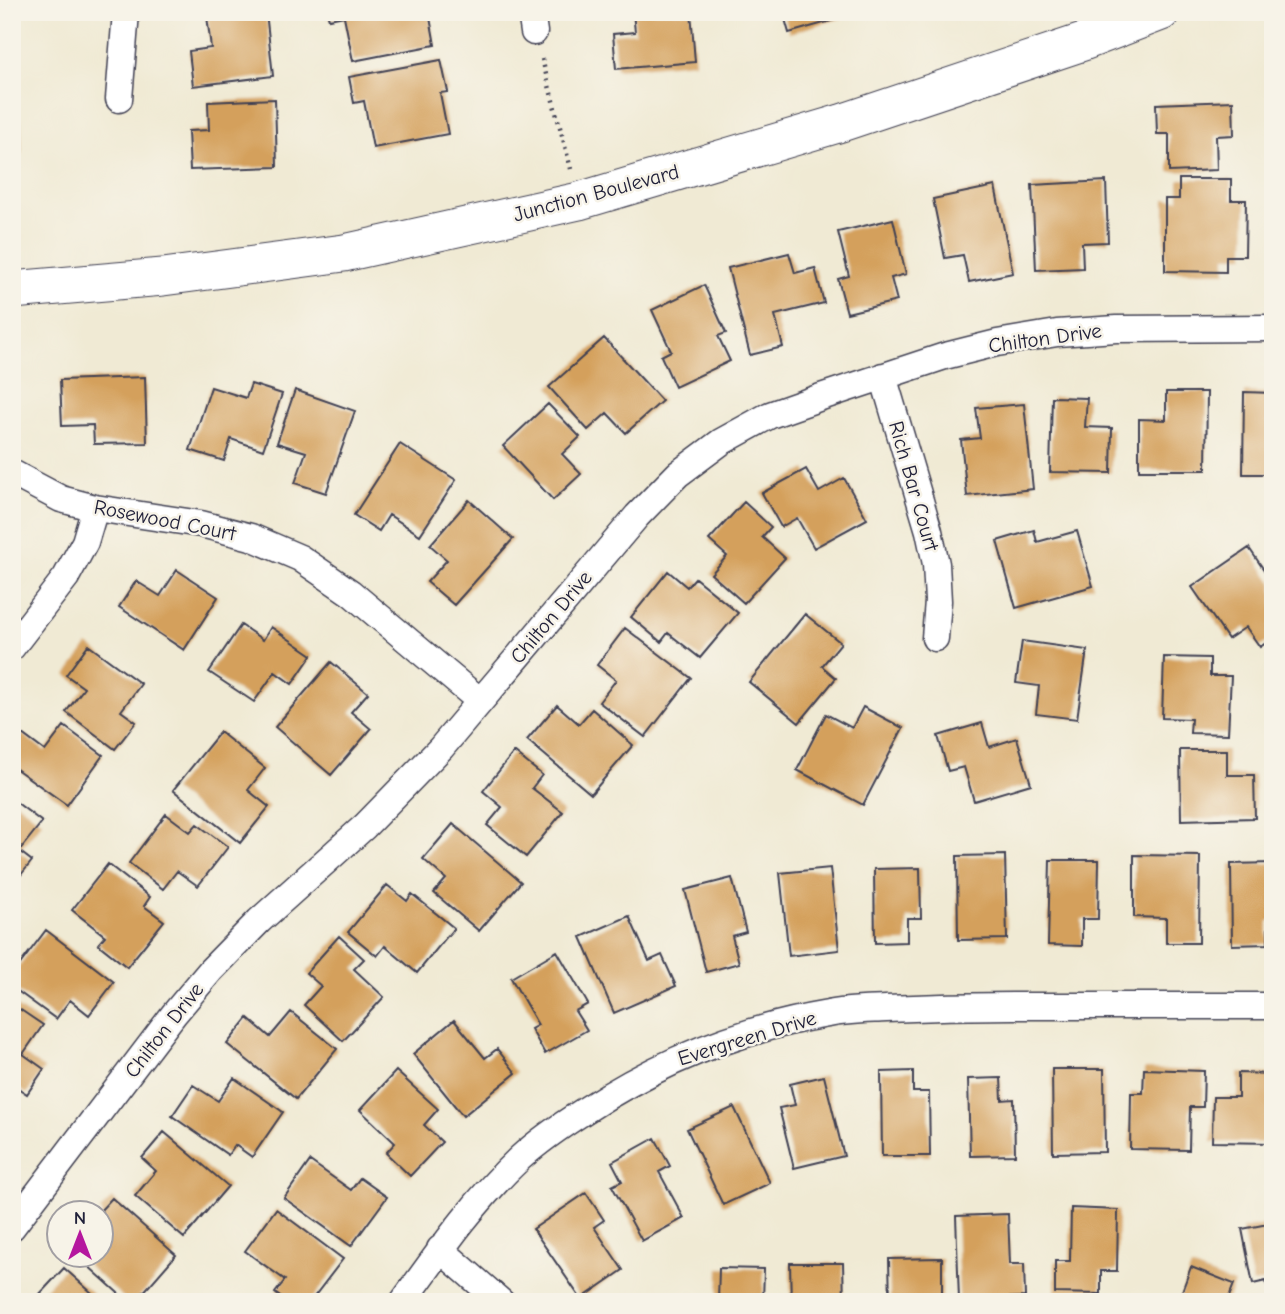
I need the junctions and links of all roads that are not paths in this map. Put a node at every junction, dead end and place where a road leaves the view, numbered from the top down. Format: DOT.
graph roads {
  1 [pos="126,12"];
  2 [pos="1161,12"];
  3 [pos="119,99"];
  4 [pos="12,290"];
  5 [pos="1273,328"];
  6 [pos="883,376"];
  7 [pos="12,473"];
  8 [pos="94,508"];
  9 [pos="935,638"];
  10 [pos="12,647"];
  11 [pos="480,701"];
  12 [pos="1273,1006"];
  13 [pos="12,1227"];
  14 [pos="440,1249"];
  15 [pos="403,1302"];
  16 [pos="500,1302"];
  1 -- 3 [label="street"];
  2 -- 4 [label="main road, Junction Boulevard"];
  5 -- 6 [label="street, Chilton Drive"];
  6 -- 9 [label="street, Rich Bar Court"];
  6 -- 11 [label="street, Chilton Drive"];
  7 -- 8 [label="street, Rosewood Court"];
  8 -- 10 [label="street"];
  8 -- 11 [label="street, Rosewood Court"];
  11 -- 13 [label="street, Chilton Drive"];
  12 -- 14 [label="street, Evergreen Drive"];
  14 -- 15 [label="street, Evergreen Drive"];
  14 -- 16 [label="street"];
}
